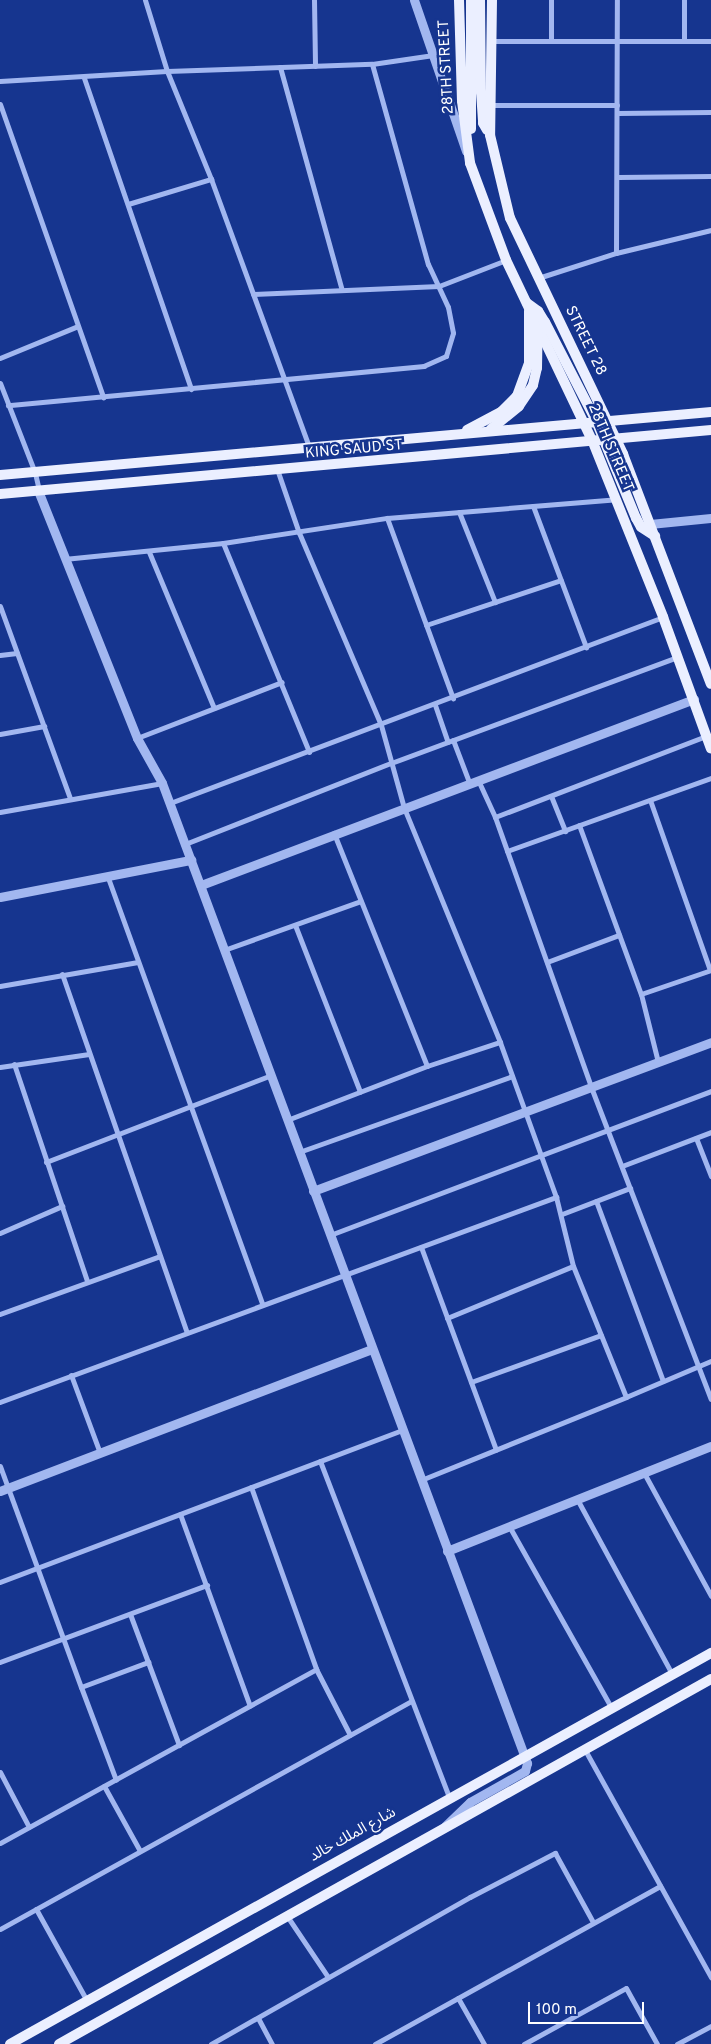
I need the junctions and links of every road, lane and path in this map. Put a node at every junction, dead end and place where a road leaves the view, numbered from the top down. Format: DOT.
graph roads {
  1 [pos="144,0"];
  2 [pos="314,0"];
  3 [pos="414,0"];
  4 [pos="459,0"];
  5 [pos="470,0"];
  6 [pos="480,0"];
  7 [pos="492,0"];
  8 [pos="552,0"];
  9 [pos="617,0"];
  10 [pos="684,0"];
  11 [pos="492,41"];
  12 [pos="551,41"];
  13 [pos="617,41"];
  14 [pos="684,41"];
  15 [pos="711,41"];
  16 [pos="435,55"];
  17 [pos="372,64"];
  18 [pos="315,66"];
  19 [pos="280,68"];
  20 [pos="167,70"];
  21 [pos="84,78"];
  22 [pos="0,81"];
  23 [pos="0,104"];
  24 [pos="490,105"];
  25 [pos="617,105"];
  26 [pos="711,112"];
  27 [pos="617,113"];
  28 [pos="490,135"];
  29 [pos="470,163"];
  30 [pos="711,176"];
  31 [pos="618,177"];
  32 [pos="211,180"];
  33 [pos="128,204"];
  34 [pos="711,230"];
  35 [pos="616,253"];
  36 [pos="506,260"];
  37 [pos="537,278"];
  38 [pos="438,286"];
  39 [pos="342,290"];
  40 [pos="253,294"];
  41 [pos="528,305"];
  42 [pos="78,326"];
  43 [pos="538,328"];
  44 [pos="0,358"];
  45 [pos="285,381"];
  46 [pos="0,383"];
  47 [pos="191,389"];
  48 [pos="103,397"];
  49 [pos="8,405"];
  50 [pos="711,412"];
  51 [pos="608,420"];
  52 [pos="596,421"];
  53 [pos="583,422"];
  54 [pos="490,430"];
  55 [pos="711,430"];
  56 [pos="457,434"];
  57 [pos="616,438"];
  58 [pos="592,440"];
  59 [pos="604,440"];
  60 [pos="310,448"];
  61 [pos="278,472"];
  62 [pos="35,473"];
  63 [pos="0,475"];
  64 [pos="39,493"];
  65 [pos="0,494"];
  66 [pos="616,499"];
  67 [pos="533,506"];
  68 [pos="459,512"];
  69 [pos="387,518"];
  70 [pos="711,518"];
  71 [pos="650,524"];
  72 [pos="299,532"];
  73 [pos="655,536"];
  74 [pos="223,543"];
  75 [pos="149,552"];
  76 [pos="64,560"];
  77 [pos="561,580"];
  78 [pos="495,602"];
  79 [pos="0,606"];
  80 [pos="663,617"];
  81 [pos="426,625"];
  82 [pos="586,647"];
  83 [pos="17,653"];
  84 [pos="0,655"];
  85 [pos="678,657"];
  86 [pos="282,682"];
  87 [pos="711,684"];
  88 [pos="453,698"];
  89 [pos="694,699"];
  90 [pos="435,704"];
  91 [pos="214,708"];
  92 [pos="381,725"];
  93 [pos="44,726"];
  94 [pos="0,734"];
  95 [pos="706,736"];
  96 [pos="137,738"];
  97 [pos="451,741"];
  98 [pos="711,749"];
  99 [pos="309,752"];
  100 [pos="391,763"];
  101 [pos="711,778"];
  102 [pos="473,781"];
  103 [pos="162,783"];
  104 [pos="551,796"];
  105 [pos="70,798"];
  106 [pos="650,800"];
  107 [pos="170,803"];
  108 [pos="404,808"];
  109 [pos="0,812"];
  110 [pos="495,817"];
  111 [pos="579,825"];
  112 [pos="565,831"];
  113 [pos="334,833"];
  114 [pos="185,844"];
  115 [pos="507,851"];
  116 [pos="191,860"];
  117 [pos="106,875"];
  118 [pos="201,885"];
  119 [pos="0,897"];
  120 [pos="362,901"];
  121 [pos="295,925"];
  122 [pos="619,935"];
  123 [pos="224,950"];
  124 [pos="138,962"];
  125 [pos="547,962"];
  126 [pos="710,970"];
  127 [pos="62,974"];
  128 [pos="0,986"];
  129 [pos="641,994"];
  130 [pos="500,1042"];
  131 [pos="711,1042"];
  132 [pos="90,1054"];
  133 [pos="658,1062"];
  134 [pos="14,1064"];
  135 [pos="427,1066"];
  136 [pos="0,1067"];
  137 [pos="271,1076"];
  138 [pos="512,1076"];
  139 [pos="591,1087"];
  140 [pos="711,1091"];
  141 [pos="360,1092"];
  142 [pos="190,1107"];
  143 [pos="526,1112"];
  144 [pos="287,1120"];
  145 [pos="608,1131"];
  146 [pos="711,1132"];
  147 [pos="118,1134"];
  148 [pos="696,1138"];
  149 [pos="299,1152"];
  150 [pos="541,1154"];
  151 [pos="46,1162"];
  152 [pos="622,1166"];
  153 [pos="711,1176"];
  154 [pos="630,1188"];
  155 [pos="314,1191"];
  156 [pos="556,1196"];
  157 [pos="596,1201"];
  158 [pos="62,1206"];
  159 [pos="562,1214"];
  160 [pos="0,1233"];
  161 [pos="330,1235"];
  162 [pos="421,1247"];
  163 [pos="160,1256"];
  164 [pos="573,1266"];
  165 [pos="345,1276"];
  166 [pos="87,1281"];
  167 [pos="262,1303"];
  168 [pos="0,1314"];
  169 [pos="447,1318"];
  170 [pos="186,1331"];
  171 [pos="601,1334"];
  172 [pos="372,1349"];
  173 [pos="711,1361"];
  174 [pos="698,1366"];
  175 [pos="71,1375"];
  176 [pos="663,1381"];
  177 [pos="470,1382"];
  178 [pos="626,1397"];
  179 [pos="711,1399"];
  180 [pos="0,1402"];
  181 [pos="402,1430"];
  182 [pos="711,1446"];
  183 [pos="496,1450"];
  184 [pos="100,1453"];
  185 [pos="320,1461"];
  186 [pos="0,1466"];
  187 [pos="644,1473"];
  188 [pos="421,1480"];
  189 [pos="251,1487"];
  190 [pos="4,1490"];
  191 [pos="577,1500"];
  192 [pos="180,1514"];
  193 [pos="509,1526"];
  194 [pos="447,1551"];
  195 [pos="39,1568"];
  196 [pos="0,1582"];
  197 [pos="207,1585"];
  198 [pos="711,1596"];
  199 [pos="130,1614"];
  200 [pos="65,1638"];
  201 [pos="711,1653"];
  202 [pos="0,1662"];
  203 [pos="148,1662"];
  204 [pos="316,1669"];
  205 [pos="672,1675"];
  206 [pos="711,1679"];
  207 [pos="81,1687"];
  208 [pos="411,1701"];
  209 [pos="250,1706"];
  210 [pos="612,1709"];
  211 [pos="350,1735"];
  212 [pos="179,1745"];
  213 [pos="585,1749"];
  214 [pos="524,1758"];
  215 [pos="0,1772"];
  216 [pos="116,1780"];
  217 [pos="104,1786"];
  218 [pos="450,1799"];
  219 [pos="29,1828"];
  220 [pos="442,1829"];
  221 [pos="0,1843"];
  222 [pos="140,1851"];
  223 [pos="660,1886"];
  224 [pos="36,1909"];
  225 [pos="287,1916"];
  226 [pos="593,1922"];
  227 [pos="0,1929"];
  228 [pos="711,1977"];
  229 [pos="328,1978"];
  230 [pos="458,1998"];
  231 [pos="86,2001"];
  232 [pos="258,2018"];
  233 [pos="711,2026"];
  234 [pos="10,2044"];
  235 [pos="59,2044"];
  236 [pos="211,2044"];
  237 [pos="272,2044"];
  238 [pos="375,2044"];
  239 [pos="484,2044"];
  240 [pos="524,2044"];
  241 [pos="657,2044"];
  242 [pos="677,2044"];
  1 -- 20 [label="street"];
  2 -- 18 [label="street"];
  3 -- 16 [label="street"];
  4 -- 29 [label="main road, 28TH STREET"];
  5 -- 29 [label="main road, 28TH STREET"];
  6 -- 28 [label="main road"];
  7 -- 11 [label="main road, STREET 28"];
  8 -- 12 [label="street"];
  9 -- 13 [label="street"];
  10 -- 14 [label="street"];
  11 -- 12 [label="street"];
  11 -- 24 [label="main road, STREET 28"];
  12 -- 13 [label="street"];
  13 -- 14 [label="street"];
  13 -- 25 [label="street"];
  14 -- 15 [label="street"];
  16 -- 17 [label="street"];
  16 -- 29 [label="street"];
  17 -- 18 [label="street"];
  17 -- 38 [label="street"];
  18 -- 19 [label="street"];
  19 -- 20 [label="street"];
  19 -- 39 [label="street"];
  20 -- 21 [label="street"];
  20 -- 32 [label="street"];
  21 -- 22 [label="street"];
  21 -- 33 [label="street"];
  23 -- 42 [label="street"];
  24 -- 25 [label="street"];
  24 -- 28 [label="main road, STREET 28"];
  25 -- 27 [label="street"];
  26 -- 27 [label="street"];
  27 -- 31 [label="street"];
  28 -- 37 [label="main road, STREET 28"];
  29 -- 36 [label="main road, 28TH STREET"];
  30 -- 31 [label="street"];
  31 -- 35 [label="street"];
  32 -- 33 [label="street"];
  32 -- 40 [label="street"];
  33 -- 47 [label="street"];
  34 -- 35 [label="street"];
  35 -- 37 [label="street"];
  36 -- 38 [label="street"];
  36 -- 41 [label="main road, 28TH STREET"];
  37 -- 51 [label="main road, STREET 28"];
  38 -- 39 [label="street"];
  38 -- 45 [label="street"];
  39 -- 40 [label="street"];
  40 -- 45 [label="street"];
  41 -- 43 [label="main road, 28TH STREET"];
  41 -- 52 [label="main road"];
  41 -- 56 [label="main road"];
  42 -- 44 [label="street"];
  42 -- 48 [label="street"];
  43 -- 53 [label="main road, 28TH STREET"];
  43 -- 54 [label="main road"];
  45 -- 47 [label="street"];
  45 -- 60 [label="street"];
  46 -- 49 [label="street"];
  47 -- 48 [label="street"];
  48 -- 49 [label="street"];
  49 -- 62 [label="street"];
  50 -- 51 [label="main road, KING SAUD ST"];
  51 -- 52 [label="main road, KING SAUD ST"];
  51 -- 57 [label="main road, STREET 28"];
  52 -- 53 [label="main road, KING SAUD ST"];
  52 -- 59 [label="main road"];
  53 -- 54 [label="main road, KING SAUD ST"];
  53 -- 58 [label="main road, 28TH STREET"];
  54 -- 56 [label="main road, KING SAUD ST"];
  55 -- 57 [label="main road, KING SAUD ST"];
  56 -- 60 [label="main road, KING SAUD ST"];
  57 -- 59 [label="main road, KING SAUD ST"];
  57 -- 71 [label="main road, STREET 28"];
  58 -- 59 [label="main road, KING SAUD ST"];
  58 -- 61 [label="main road, KING SAUD ST"];
  58 -- 66 [label="main road, 28TH STREET"];
  59 -- 73 [label="main road"];
  60 -- 62 [label="main road, KING SAUD ST"];
  61 -- 64 [label="main road, KING SAUD ST"];
  61 -- 72 [label="street"];
  62 -- 63 [label="main road, KING SAUD ST"];
  62 -- 64 [label="street"];
  64 -- 65 [label="main road, KING SAUD ST"];
  64 -- 76 [label="street"];
  66 -- 67 [label="street"];
  66 -- 80 [label="main road, 28TH STREET"];
  67 -- 68 [label="street"];
  67 -- 77 [label="street"];
  68 -- 69 [label="street"];
  68 -- 78 [label="street"];
  69 -- 72 [label="street"];
  69 -- 81 [label="street"];
  70 -- 71 [label="street"];
  71 -- 73 [label="main road, STREET 28"];
  72 -- 74 [label="street"];
  72 -- 92 [label="street"];
  73 -- 87 [label="main road, STREET 28"];
  74 -- 75 [label="street"];
  74 -- 86 [label="street"];
  75 -- 76 [label="street"];
  75 -- 91 [label="street"];
  76 -- 96 [label="street"];
  77 -- 78 [label="street"];
  77 -- 82 [label="street"];
  78 -- 81 [label="street"];
  79 -- 83 [label="street"];
  80 -- 82 [label="street"];
  80 -- 85 [label="main road, 28TH STREET"];
  81 -- 88 [label="street"];
  82 -- 88 [label="street"];
  83 -- 84 [label="street"];
  83 -- 93 [label="street"];
  85 -- 89 [label="main road, 28TH STREET"];
  85 -- 97 [label="street"];
  86 -- 91 [label="street"];
  86 -- 99 [label="street"];
  88 -- 90 [label="street"];
  89 -- 95 [label="main road, 28TH STREET"];
  89 -- 102 [label="street"];
  90 -- 92 [label="street"];
  90 -- 97 [label="street"];
  91 -- 96 [label="street"];
  92 -- 99 [label="street"];
  92 -- 100 [label="street"];
  93 -- 94 [label="street"];
  93 -- 105 [label="street"];
  95 -- 98 [label="main road, 28TH STREET"];
  95 -- 104 [label="street"];
  96 -- 103 [label="street"];
  97 -- 100 [label="street"];
  97 -- 102 [label="street"];
  99 -- 107 [label="street"];
  100 -- 108 [label="street"];
  100 -- 114 [label="street"];
  101 -- 106 [label="street"];
  102 -- 108 [label="street"];
  102 -- 110 [label="street"];
  103 -- 105 [label="street"];
  103 -- 107 [label="street"];
  104 -- 110 [label="street"];
  104 -- 112 [label="street"];
  105 -- 109 [label="street"];
  106 -- 111 [label="street"];
  106 -- 126 [label="street"];
  107 -- 114 [label="street"];
  108 -- 113 [label="street"];
  108 -- 130 [label="street"];
  110 -- 115 [label="street"];
  111 -- 112 [label="street"];
  111 -- 122 [label="street"];
  112 -- 115 [label="street"];
  113 -- 118 [label="street"];
  113 -- 120 [label="street"];
  114 -- 116 [label="street"];
  115 -- 125 [label="street"];
  116 -- 117 [label="street"];
  116 -- 118 [label="street"];
  117 -- 119 [label="street"];
  117 -- 124 [label="street"];
  118 -- 123 [label="street"];
  120 -- 121 [label="street"];
  120 -- 135 [label="street"];
  121 -- 123 [label="street"];
  121 -- 141 [label="street"];
  122 -- 125 [label="street"];
  122 -- 129 [label="street"];
  123 -- 137 [label="street"];
  124 -- 127 [label="street"];
  124 -- 142 [label="street"];
  125 -- 139 [label="street"];
  126 -- 129 [label="street"];
  127 -- 128 [label="street"];
  127 -- 132 [label="street"];
  129 -- 133 [label="street"];
  130 -- 135 [label="street"];
  130 -- 138 [label="street"];
  131 -- 133 [label="street"];
  132 -- 134 [label="street"];
  132 -- 147 [label="street"];
  133 -- 139 [label="street"];
  134 -- 136 [label="street"];
  134 -- 151 [label="street"];
  135 -- 141 [label="street"];
  137 -- 142 [label="street"];
  137 -- 144 [label="street"];
  138 -- 143 [label="street"];
  138 -- 149 [label="street"];
  139 -- 143 [label="street"];
  139 -- 145 [label="street"];
  140 -- 145 [label="street"];
  141 -- 144 [label="street"];
  142 -- 147 [label="street"];
  142 -- 167 [label="street"];
  143 -- 150 [label="street"];
  143 -- 155 [label="street"];
  144 -- 149 [label="street"];
  145 -- 150 [label="street"];
  145 -- 152 [label="street"];
  146 -- 148 [label="street"];
  147 -- 151 [label="street"];
  147 -- 163 [label="street"];
  148 -- 152 [label="street"];
  148 -- 153 [label="street"];
  149 -- 155 [label="street"];
  150 -- 156 [label="street"];
  150 -- 161 [label="street"];
  151 -- 158 [label="street"];
  152 -- 154 [label="street"];
  154 -- 157 [label="street"];
  154 -- 174 [label="street"];
  155 -- 161 [label="street"];
  156 -- 159 [label="street"];
  156 -- 162 [label="street"];
  157 -- 159 [label="street"];
  157 -- 176 [label="street"];
  158 -- 160 [label="street"];
  158 -- 166 [label="street"];
  159 -- 164 [label="street"];
  161 -- 165 [label="street"];
  162 -- 165 [label="street"];
  162 -- 169 [label="street"];
  163 -- 166 [label="street"];
  163 -- 170 [label="street"];
  164 -- 169 [label="street"];
  164 -- 171 [label="street"];
  165 -- 167 [label="street"];
  165 -- 172 [label="street"];
  166 -- 168 [label="street"];
  167 -- 170 [label="street"];
  169 -- 177 [label="street"];
  170 -- 175 [label="street"];
  171 -- 177 [label="street"];
  171 -- 178 [label="street"];
  172 -- 181 [label="street"];
  172 -- 184 [label="street"];
  173 -- 174 [label="street"];
  174 -- 176 [label="street"];
  174 -- 179 [label="street"];
  175 -- 180 [label="street"];
  175 -- 184 [label="street"];
  176 -- 178 [label="street"];
  177 -- 183 [label="street"];
  178 -- 183 [label="street"];
  181 -- 185 [label="street"];
  181 -- 188 [label="street"];
  182 -- 187 [label="street"];
  183 -- 188 [label="street"];
  184 -- 190 [label="street"];
  185 -- 189 [label="street"];
  185 -- 208 [label="street"];
  186 -- 190 [label="street"];
  187 -- 191 [label="street"];
  187 -- 198 [label="street"];
  188 -- 194 [label="street"];
  189 -- 192 [label="street"];
  189 -- 204 [label="street"];
  190 -- 195 [label="street"];
  191 -- 193 [label="street"];
  191 -- 205 [label="street"];
  192 -- 195 [label="street"];
  192 -- 197 [label="street"];
  193 -- 194 [label="street"];
  193 -- 210 [label="street"];
  194 -- 214 [label="street"];
  195 -- 196 [label="street"];
  195 -- 200 [label="street"];
  197 -- 199 [label="street"];
  197 -- 209 [label="street"];
  199 -- 200 [label="street"];
  199 -- 203 [label="street"];
  200 -- 202 [label="street"];
  200 -- 207 [label="street"];
  201 -- 205 [label="main road, شارع الملك خالد"];
  203 -- 207 [label="street"];
  203 -- 212 [label="street"];
  204 -- 209 [label="street"];
  204 -- 211 [label="street"];
  205 -- 210 [label="main road, شارع الملك خالد"];
  206 -- 213 [label="main road"];
  207 -- 216 [label="street"];
  208 -- 211 [label="street"];
  208 -- 218 [label="street"];
  209 -- 212 [label="street"];
  210 -- 214 [label="main road, شارع الملك خالد"];
  211 -- 222 [label="street"];
  212 -- 216 [label="street"];
  213 -- 220 [label="main road"];
  213 -- 223 [label="street"];
  214 -- 218 [label="main road, شارع الملك خالد"];
  214 -- 220 [label="street"];
  215 -- 219 [label="street"];
  216 -- 217 [label="street"];
  217 -- 219 [label="street"];
  217 -- 222 [label="street"];
  218 -- 231 [label="main road, شارع الملك خالد"];
  219 -- 221 [label="street"];
  220 -- 225 [label="main road"];
  222 -- 224 [label="street"];
  223 -- 226 [label="street"];
  223 -- 228 [label="street"];
  224 -- 227 [label="street"];
  224 -- 231 [label="street"];
  225 -- 229 [label="street"];
  225 -- 235 [label="main road"];
  226 -- 229 [label="street"];
  226 -- 230 [label="street"];
  229 -- 232 [label="street"];
  230 -- 238 [label="street"];
  230 -- 239 [label="street"];
  231 -- 234 [label="main road, شارع الملك خالد"];
  232 -- 236 [label="street"];
  232 -- 237 [label="street"];
  233 -- 242 [label="street"];
  240 -- 241 [label="street"];
}
